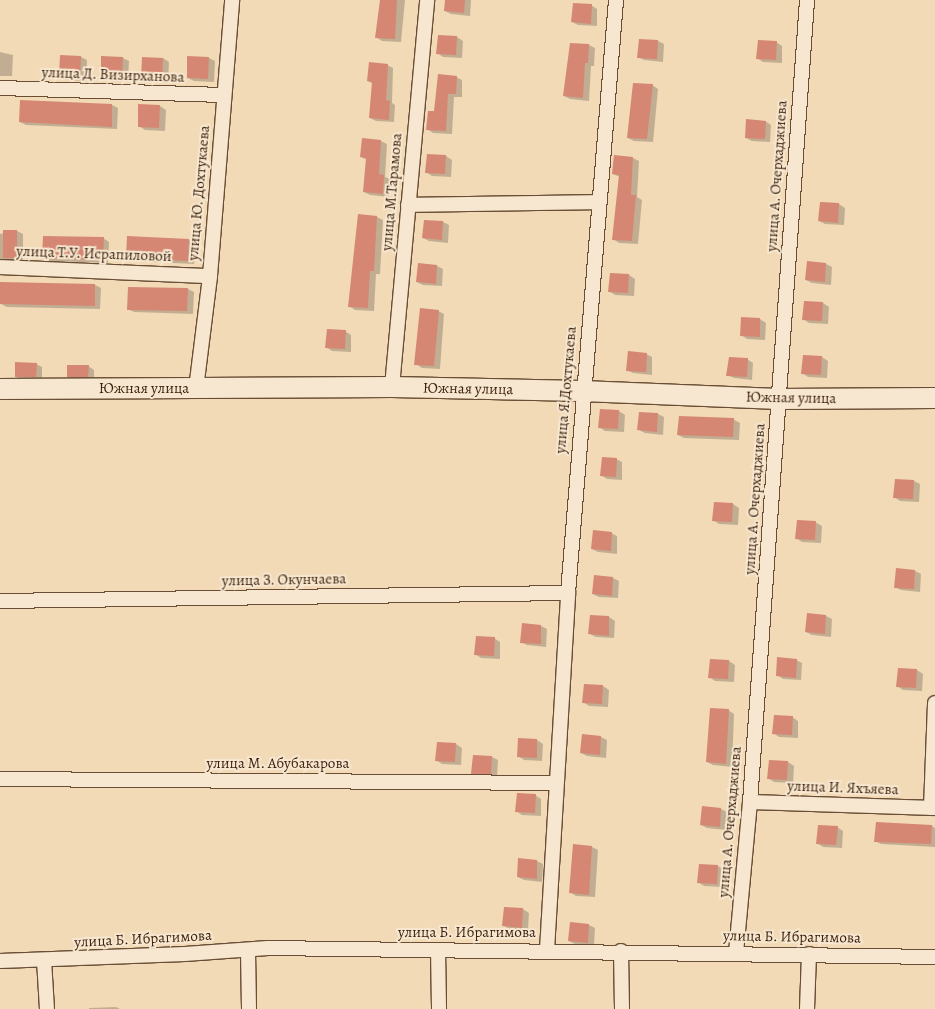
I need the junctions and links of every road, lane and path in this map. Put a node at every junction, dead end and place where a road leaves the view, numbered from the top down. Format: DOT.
graph roads {
  1 [pos="232,0"];
  2 [pos="427,0"];
  3 [pos="616,0"];
  4 [pos="807,0"];
  5 [pos="0,88"];
  6 [pos="224,95"];
  7 [pos="598,202"];
  8 [pos="408,205"];
  9 [pos="0,267"];
  10 [pos="210,276"];
  11 [pos="392,388"];
  12 [pos="0,389"];
  13 [pos="196,389"];
  14 [pos="582,390"];
  15 [pos="935,398"];
  16 [pos="779,399"];
  17 [pos="568,593"];
  18 [pos="0,601"];
  19 [pos="935,703"];
  20 [pos="0,779"];
  21 [pos="556,783"];
  22 [pos="750,802"];
  23 [pos="933,808"];
  24 [pos="438,950"];
  25 [pos="547,950"];
  26 [pos="248,951"];
  27 [pos="621,951"];
  28 [pos="736,953"];
  29 [pos="809,954"];
  30 [pos="935,957"];
  31 [pos="44,960"];
  32 [pos="0,962"];
  33 [pos="47,1009"];
  34 [pos="249,1009"];
  35 [pos="439,1009"];
  36 [pos="622,1009"];
  37 [pos="807,1009"];
  1 -- 6 [label="street, улица Ю. Дохтукаева"];
  2 -- 8 [label="street, улица М.Тарамова"];
  3 -- 7 [label="street, улица Я.Дохтукаева"];
  4 -- 16 [label="street, улица А. Очерхаджиева"];
  5 -- 6 [label="street, улица Д. Визирханова"];
  6 -- 10 [label="street, улица Ю. Дохтукаева"];
  7 -- 8 [label="street"];
  7 -- 14 [label="street, улица Я.Дохтукаева"];
  8 -- 11 [label="street, улица М.Тарамова"];
  9 -- 10 [label="street, улица Т.У. Исрапиловой"];
  10 -- 13 [label="street, улица Ю. Дохтукаева"];
  11 -- 13 [label="main road, Южная улица"];
  11 -- 14 [label="main road, Южная улица"];
  12 -- 13 [label="main road, Южная улица"];
  14 -- 16 [label="main road, Южная улица"];
  14 -- 17 [label="street, улица Я.Дохтукаева"];
  15 -- 16 [label="main road, Южная улица"];
  16 -- 22 [label="street, улица А. Очерхаджиева"];
  17 -- 18 [label="street, улица З. Окунчаева"];
  17 -- 21 [label="street, улица Я.Дохтукаева"];
  19 -- 23 [label="street"];
  20 -- 21 [label="street, улица М. Абубакарова"];
  21 -- 25 [label="street, улица Я.Дохтукаева"];
  22 -- 23 [label="street, улица И. Яхъяева"];
  22 -- 28 [label="street, улица А. Очерхаджиева"];
  24 -- 25 [label="street, улица Б. Ибрагимова"];
  24 -- 26 [label="street, улица Б. Ибрагимова"];
  24 -- 35 [label="street"];
  25 -- 27 [label="street, улица Б. Ибрагимова"];
  26 -- 31 [label="street, улица Б. Ибрагимова"];
  26 -- 34 [label="street"];
  27 -- 28 [label="street, улица Б. Ибрагимова"];
  27 -- 36 [label="street"];
  28 -- 29 [label="street, улица Б. Ибрагимова"];
  29 -- 30 [label="street, улица Б. Ибрагимова"];
  29 -- 37 [label="street"];
  31 -- 32 [label="street, улица Б. Ибрагимова"];
  31 -- 33 [label="street"];
}
